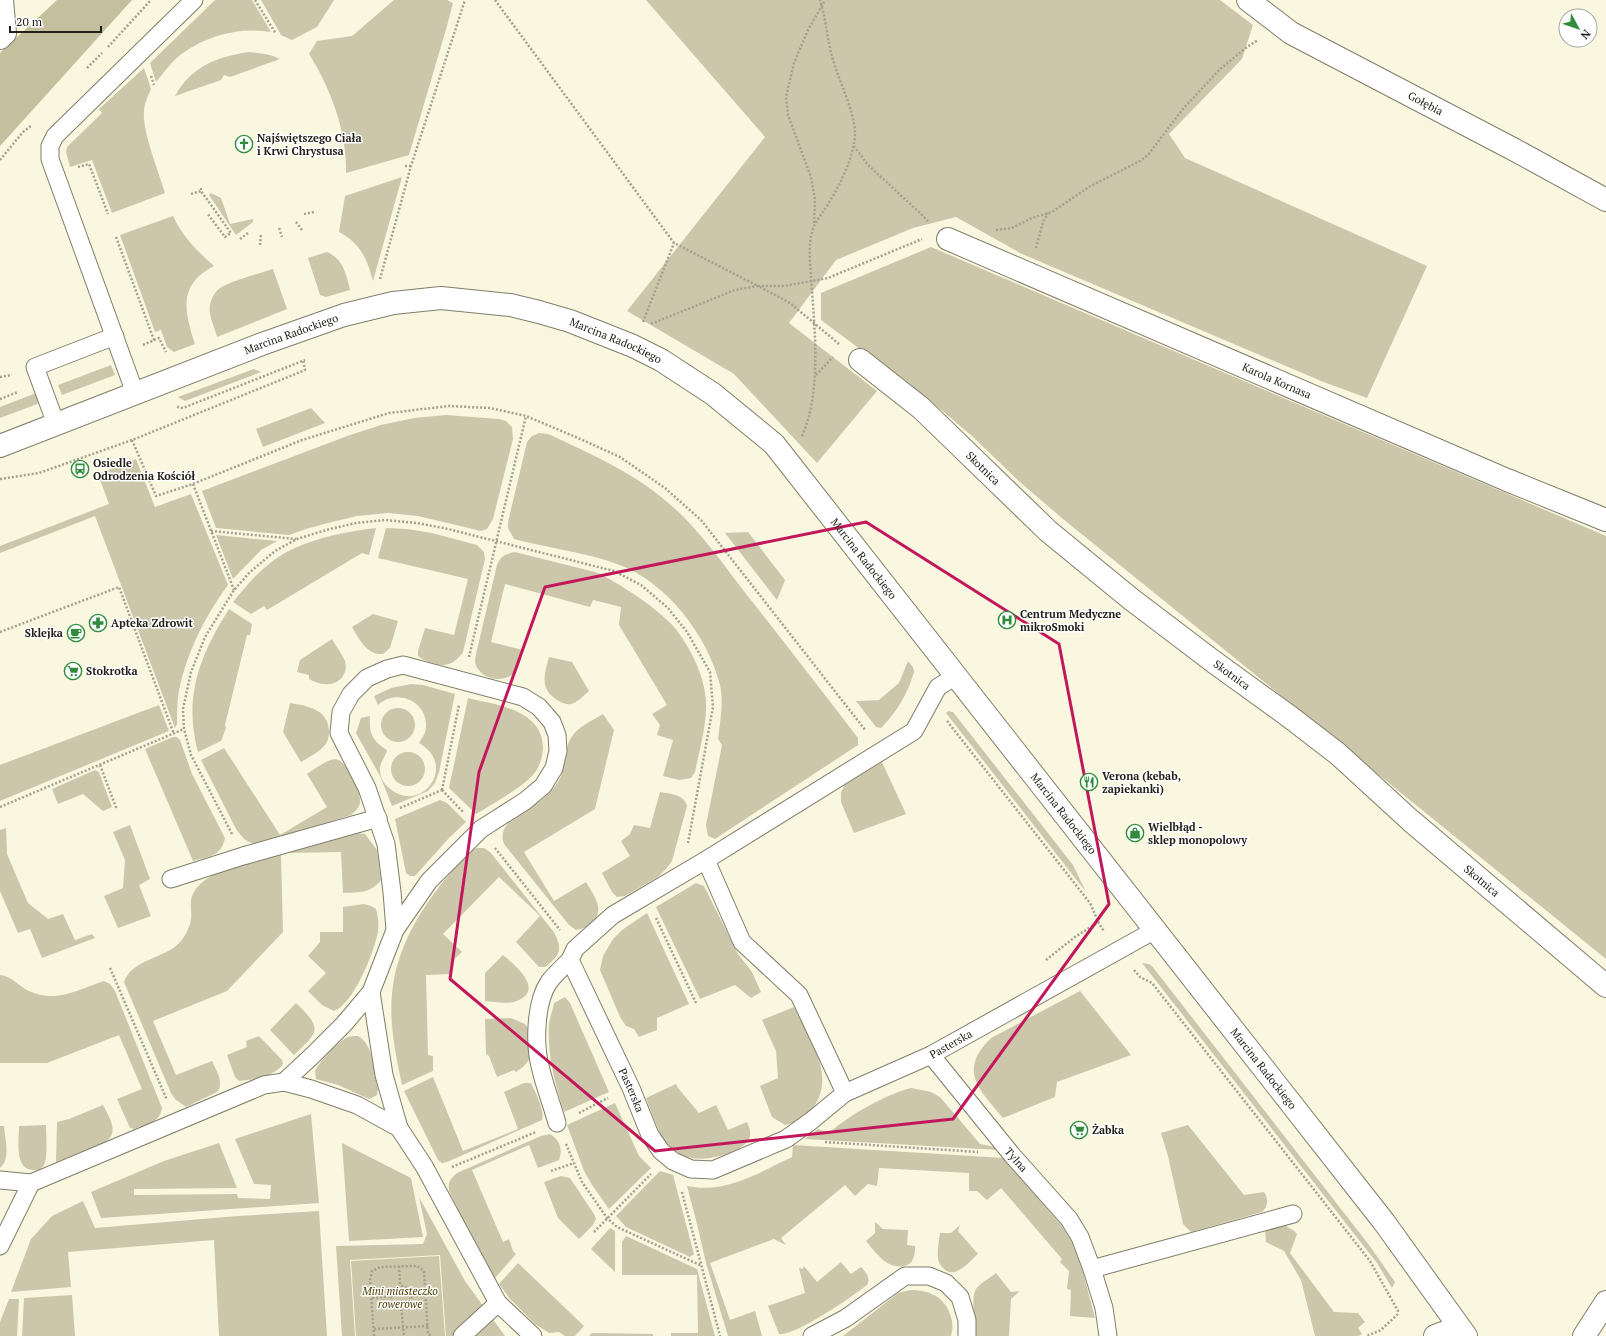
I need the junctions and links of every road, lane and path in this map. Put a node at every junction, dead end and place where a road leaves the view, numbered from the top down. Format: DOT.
graph roads {
  1 [pos="2,0"];
  2 [pos="194,0"];
  3 [pos="256,0"];
  4 [pos="465,0"];
  5 [pos="495,0"];
  6 [pos="820,0"];
  7 [pos="825,0"];
  8 [pos="1248,0"];
  9 [pos="822,6"];
  10 [pos="1291,33"];
  11 [pos="276,34"];
  12 [pos="0,38"];
  13 [pos="854,146"];
  14 [pos="405,166"];
  15 [pos="411,166"];
  16 [pos="76,168"];
  17 [pos="191,194"];
  18 [pos="1606,200"];
  19 [pos="314,212"];
  20 [pos="207,213"];
  21 [pos="1048,213"];
  22 [pos="108,214"];
  23 [pos="304,214"];
  24 [pos="296,222"];
  25 [pos="814,224"];
  26 [pos="279,228"];
  27 [pos="302,230"];
  28 [pos="248,233"];
  29 [pos="261,234"];
  30 [pos="116,237"];
  31 [pos="282,237"];
  32 [pos="947,239"];
  33 [pos="240,240"];
  34 [pos="674,244"];
  35 [pos="260,245"];
  36 [pos="1036,276"];
  37 [pos="380,279"];
  38 [pos="812,282"];
  39 [pos="758,286"];
  40 [pos="814,324"];
  41 [pos="303,329"];
  42 [pos="115,336"];
  43 [pos="637,337"];
  44 [pos="154,340"];
  45 [pos="121,353"];
  46 [pos="169,354"];
  47 [pos="855,356"];
  48 [pos="311,357"];
  49 [pos="303,360"];
  50 [pos="815,376"];
  51 [pos="41,383"];
  52 [pos="135,393"];
  53 [pos="0,399"];
  54 [pos="175,406"];
  55 [pos="526,416"];
  56 [pos="56,424"];
  57 [pos="132,440"];
  58 [pos="0,446"];
  59 [pos="792,466"];
  60 [pos="0,479"];
  61 [pos="193,484"];
  62 [pos="1606,520"];
  63 [pos="211,531"];
  64 [pos="297,539"];
  65 [pos="496,541"];
  66 [pos="234,590"];
  67 [pos="0,632"];
  68 [pos="956,676"];
  69 [pos="464,680"];
  70 [pos="925,709"];
  71 [pos="184,729"];
  72 [pos="868,733"];
  73 [pos="174,734"];
  74 [pos="100,765"];
  75 [pos="442,790"];
  76 [pos="0,807"];
  77 [pos="117,810"];
  78 [pos="378,818"];
  79 [pos="481,830"];
  80 [pos="243,856"];
  81 [pos="706,860"];
  82 [pos="682,875"];
  83 [pos="171,879"];
  84 [pos="645,896"];
  85 [pos="395,930"];
  86 [pos="1155,930"];
  87 [pos="1118,950"];
  88 [pos="573,954"];
  89 [pos="110,968"];
  90 [pos="1606,986"];
  91 [pos="371,992"];
  92 [pos="696,1003"];
  93 [pos="931,1055"];
  94 [pos="284,1082"];
  95 [pos="631,1088"];
  96 [pos="846,1093"];
  97 [pos="177,1122"];
  98 [pos="557,1123"];
  99 [pos="399,1128"];
  100 [pos="786,1139"];
  101 [pos="1012,1155"];
  102 [pos="671,1159"];
  103 [pos="574,1163"];
  104 [pos="551,1172"];
  105 [pos="430,1176"];
  106 [pos="0,1180"];
  107 [pos="31,1183"];
  108 [pos="1293,1214"];
  109 [pos="607,1218"];
  110 [pos="594,1232"];
  111 [pos="0,1246"];
  112 [pos="399,1266"];
  113 [pos="702,1266"];
  114 [pos="1092,1269"];
  115 [pos="400,1286"];
  116 [pos="391,1296"];
  117 [pos="372,1298"];
  118 [pos="1606,1302"];
  119 [pos="498,1303"];
  120 [pos="401,1305"];
  121 [pos="428,1326"];
  122 [pos="403,1328"];
  123 [pos="374,1329"];
  124 [pos="1462,1331"];
  125 [pos="428,1335"];
  126 [pos="374,1336"];
  127 [pos="404,1336"];
  128 [pos="432,1336"];
  129 [pos="462,1336"];
  130 [pos="533,1336"];
  131 [pos="720,1336"];
  132 [pos="812,1336"];
  133 [pos="967,1336"];
  134 [pos="1108,1336"];
  135 [pos="1367,1336"];
  136 [pos="1435,1336"];
  137 [pos="1584,1336"];
  1 -- 12 [label="street"];
  2 -- 42 [label="lane"];
  3 -- 11 [label="path"];
  4 -- 15 [label="path"];
  5 -- 34 [label="path"];
  6 -- 9 [label="path"];
  7 -- 9 [label="path"];
  8 -- 10 [label="street, Gołębia"];
  9 -- 13 [label="path"];
  9 -- 25 [label="path"];
  10 -- 18 [label="street, Gołębia"];
  10 -- 21 [label="path"];
  13 -- 25 [label="path"];
  13 -- 32 [label="path"];
  14 -- 15 [label="path"];
  15 -- 37 [label="path"];
  16 -- 22 [label="path"];
  17 -- 20 [label="path"];
  19 -- 23 [label="path"];
  21 -- 32 [label="path"];
  21 -- 36 [label="path"];
  24 -- 27 [label="path"];
  25 -- 38 [label="path"];
  26 -- 31 [label="path"];
  28 -- 33 [label="path"];
  29 -- 35 [label="path"];
  30 -- 44 [label="path"];
  32 -- 36 [label="street, Karola Kornasa"];
  32 -- 38 [label="path"];
  34 -- 39 [label="path"];
  34 -- 43 [label="path"];
  36 -- 62 [label="street, Karola Kornasa"];
  38 -- 39 [label="path"];
  38 -- 40 [label="path"];
  39 -- 40 [label="path"];
  39 -- 43 [label="path"];
  40 -- 47 [label="path"];
  40 -- 50 [label="path"];
  41 -- 43 [label="street, Marcina Radockiego"];
  41 -- 49 [label="path"];
  41 -- 52 [label="street, Marcina Radockiego"];
  42 -- 45 [label="lane"];
  42 -- 51 [label="lane"];
  43 -- 59 [label="street, Marcina Radockiego"];
  44 -- 45 [label="path"];
  44 -- 46 [label="path"];
  45 -- 52 [label="lane"];
  47 -- 50 [label="path"];
  47 -- 90 [label="street, Skotnica"];
  48 -- 49 [label="path"];
  49 -- 54 [label="path"];
  49 -- 57 [label="path"];
  50 -- 59 [label="path"];
  51 -- 53 [label="path"];
  51 -- 56 [label="lane"];
  52 -- 56 [label="street, Marcina Radockiego"];
  55 -- 61 [label="path"];
  55 -- 65 [label="path"];
  55 -- 72 [label="path"];
  56 -- 58 [label="street, Marcina Radockiego"];
  57 -- 60 [label="path"];
  57 -- 61 [label="path"];
  59 -- 68 [label="street, Marcina Radockiego"];
  61 -- 63 [label="path"];
  63 -- 64 [label="path"];
  63 -- 66 [label="path"];
  64 -- 65 [label="path"];
  64 -- 66 [label="path"];
  65 -- 69 [label="path"];
  65 -- 82 [label="path"];
  66 -- 71 [label="path"];
  67 -- 73 [label="path"];
  68 -- 70 [label="lane"];
  68 -- 86 [label="street, Marcina Radockiego"];
  69 -- 75 [label="path"];
  69 -- 78 [label="lane"];
  69 -- 79 [label="lane"];
  70 -- 81 [label="lane"];
  70 -- 87 [label="path"];
  71 -- 73 [label="path"];
  71 -- 80 [label="path"];
  73 -- 74 [label="path"];
  74 -- 76 [label="path"];
  74 -- 77 [label="path"];
  75 -- 78 [label="path"];
  75 -- 79 [label="path"];
  78 -- 80 [label="lane"];
  78 -- 85 [label="lane"];
  79 -- 85 [label="lane"];
  79 -- 88 [label="path"];
  80 -- 83 [label="lane"];
  81 -- 82 [label="lane"];
  81 -- 96 [label="lane"];
  82 -- 84 [label="lane"];
  84 -- 88 [label="lane"];
  84 -- 92 [label="path"];
  85 -- 91 [label="lane"];
  86 -- 87 [label="lane, Pasterska"];
  86 -- 124 [label="street, Marcina Radockiego"];
  87 -- 93 [label="lane, Pasterska"];
  87 -- 135 [label="path"];
  88 -- 95 [label="lane, Pasterska"];
  88 -- 98 [label="lane"];
  89 -- 97 [label="path"];
  91 -- 94 [label="lane"];
  91 -- 99 [label="lane"];
  93 -- 96 [label="lane, Pasterska"];
  93 -- 101 [label="lane, Tylna"];
  94 -- 97 [label="lane"];
  94 -- 99 [label="lane"];
  95 -- 98 [label="path"];
  95 -- 102 [label="lane, Pasterska"];
  96 -- 100 [label="lane, Pasterska"];
  97 -- 107 [label="lane"];
  98 -- 103 [label="path"];
  98 -- 105 [label="path"];
  99 -- 105 [label="lane"];
  100 -- 101 [label="path"];
  100 -- 102 [label="lane, Pasterska"];
  101 -- 114 [label="lane, Tylna"];
  102 -- 109 [label="path"];
  102 -- 113 [label="path"];
  103 -- 104 [label="path"];
  103 -- 109 [label="path"];
  105 -- 119 [label="lane"];
  106 -- 107 [label="lane"];
  107 -- 111 [label="lane"];
  108 -- 114 [label="lane"];
  109 -- 110 [label="path"];
  109 -- 113 [label="path"];
  112 -- 115 [label="path"];
  112 -- 117 [label="path"];
  112 -- 121 [label="path"];
  113 -- 131 [label="path"];
  114 -- 134 [label="lane, Tylna"];
  115 -- 116 [label="path"];
  115 -- 120 [label="path"];
  116 -- 117 [label="path"];
  116 -- 120 [label="path"];
  117 -- 123 [label="path"];
  118 -- 137 [label="street"];
  119 -- 129 [label="lane"];
  119 -- 130 [label="lane"];
  120 -- 122 [label="path"];
  121 -- 122 [label="path"];
  121 -- 125 [label="path"];
  122 -- 123 [label="path"];
  122 -- 127 [label="path"];
  123 -- 126 [label="path"];
  124 -- 136 [label="street"];
  125 -- 128 [label="path"];
  132 -- 133 [label="lane"];
}
